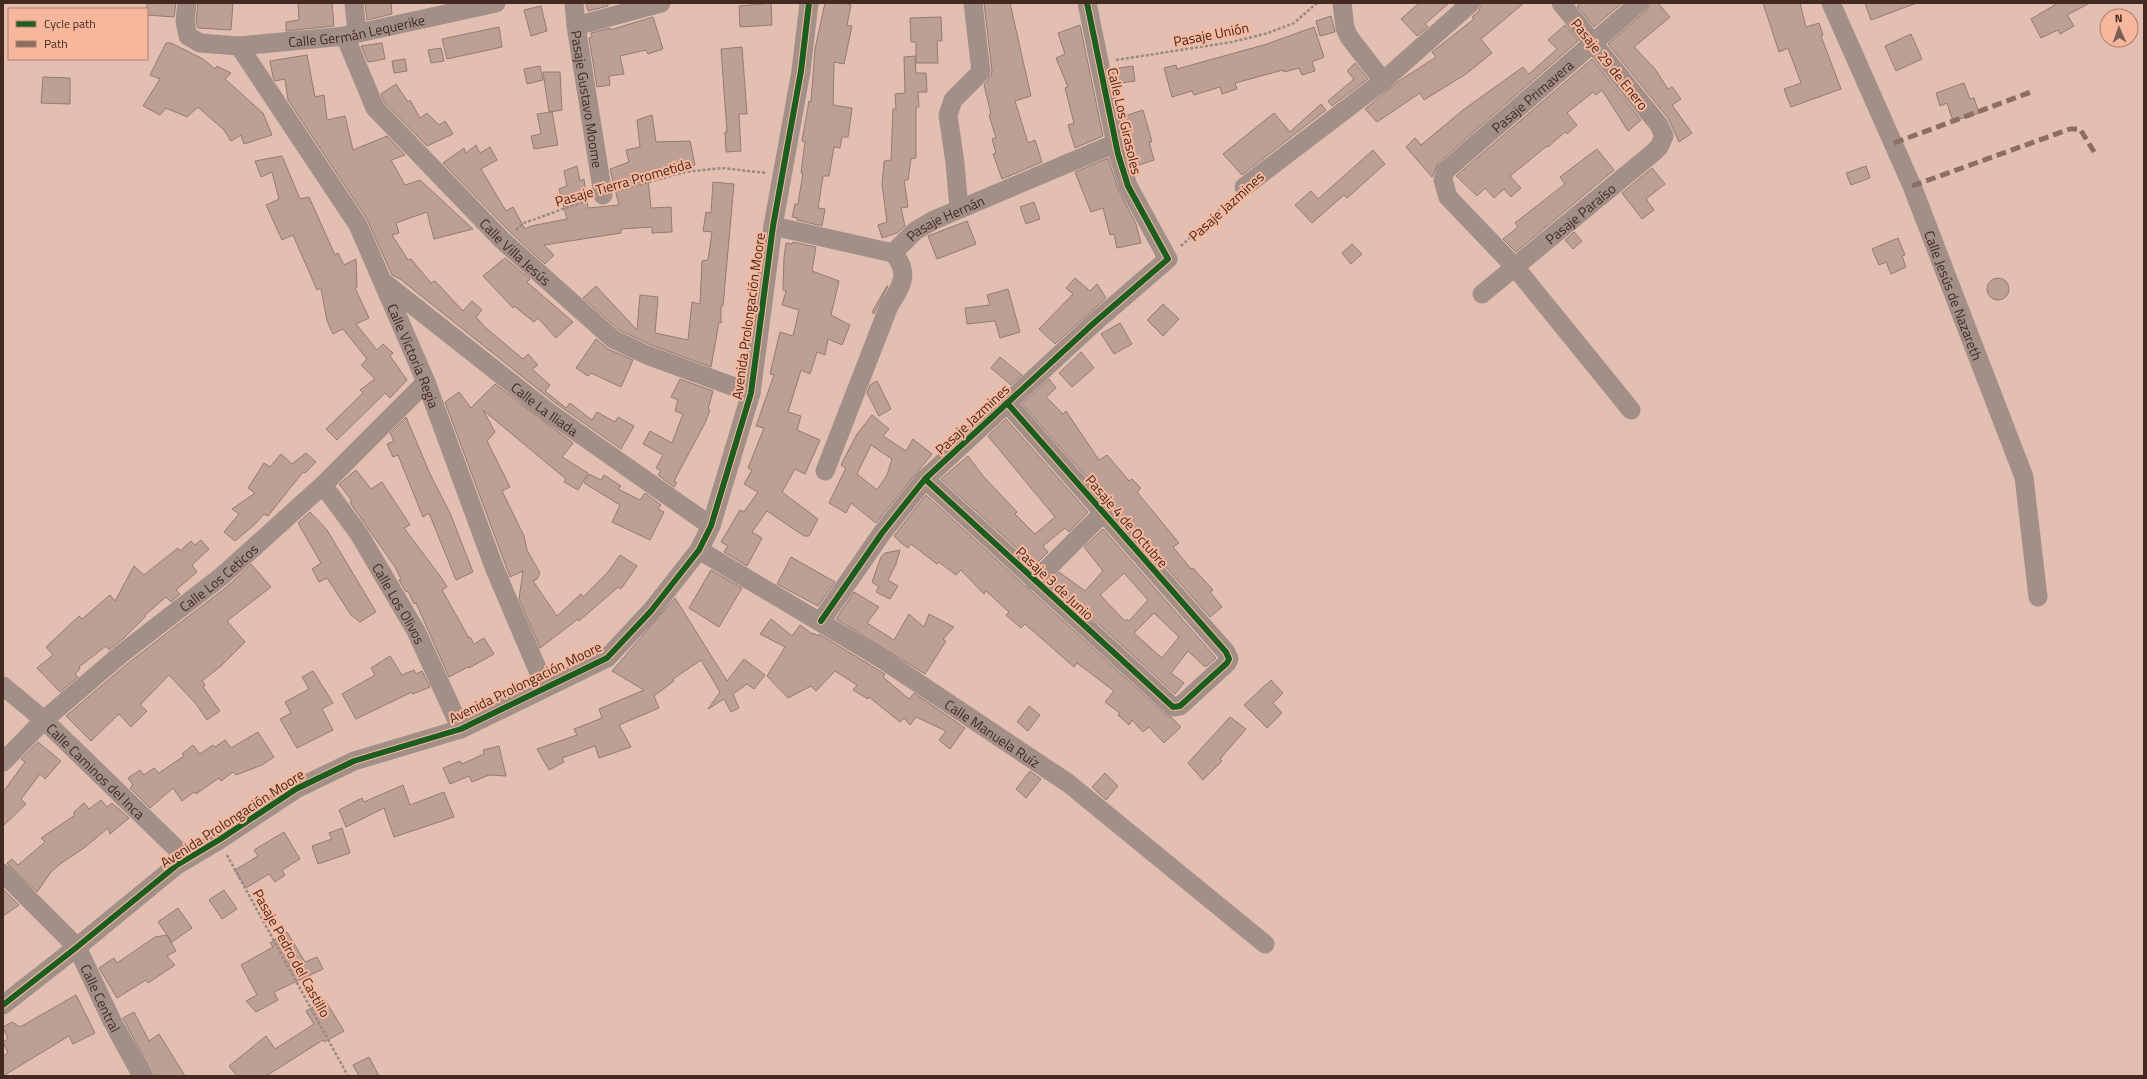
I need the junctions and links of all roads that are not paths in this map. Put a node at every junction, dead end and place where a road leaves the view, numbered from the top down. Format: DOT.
graph roads {
  1 [pos="187,3"];
  2 [pos="354,3"];
  3 [pos="496,3"];
  4 [pos="574,3"];
  5 [pos="661,3"];
  6 [pos="809,3"];
  7 [pos="973,3"];
  8 [pos="1087,3"];
  9 [pos="1342,3"];
  10 [pos="1471,3"];
  11 [pos="1561,3"];
  12 [pos="1639,3"];
  13 [pos="1831,3"];
  14 [pos="576,26"];
  15 [pos="351,34"];
  16 [pos="1594,43"];
  17 [pos="239,46"];
  18 [pos="1383,81"];
  19 [pos="1659,126"];
  20 [pos="1116,143"];
  21 [pos="1244,187"];
  22 [pos="603,195"];
  23 [pos="959,209"];
  24 [pos="773,226"];
  25 [pos="892,253"];
  26 [pos="1168,259"];
  27 [pos="1515,267"];
  28 [pos="385,283"];
  29 [pos="1482,294"];
  30 [pos="426,382"];
  31 [pos="751,393"];
  32 [pos="1007,403"];
  33 [pos="1631,410"];
  34 [pos="825,471"];
  35 [pos="925,479"];
  36 [pos="323,485"];
  37 [pos="1104,512"];
  38 [pos="711,526"];
  39 [pos="699,550"];
  40 [pos="1035,581"];
  41 [pos="2038,597"];
  42 [pos="821,621"];
  43 [pos="3,686"];
  44 [pos="545,687"];
  45 [pos="1169,705"];
  46 [pos="44,720"];
  47 [pos="461,730"];
  48 [pos="3,762"];
  49 [pos="187,859"];
  50 [pos="3,873"];
  51 [pos="1265,944"];
  52 [pos="77,947"];
  53 [pos="3,1005"];
  54 [pos="142,1076"];
  1 -- 17 [label="street, Calle Germán Lequerike"];
  2 -- 15 [label="street, Calle Villa Jesús"];
  3 -- 15 [label="street, Calle Germán Lequerike"];
  4 -- 14 [label="street, Pasaje Gustavo Moome"];
  5 -- 14 [label="street"];
  6 -- 24 [label="street, Avenida Prolongación Moore"];
  7 -- 23 [label="street"];
  8 -- 20 [label="street, Calle Los Girasoles"];
  9 -- 18 [label="street"];
  10 -- 18 [label="street, Pasaje Jazmines"];
  11 -- 16 [label="street, Pasaje 29 de Enero"];
  12 -- 16 [label="street, Pasaje Primavera"];
  13 -- 41 [label="street, Calle Jesús de Nazareth"];
  14 -- 22 [label="street, Pasaje Gustavo Moome"];
  15 -- 17 [label="street, Calle Germán Lequerike"];
  15 -- 31 [label="street, Calle Villa Jesús"];
  16 -- 19 [label="street, Pasaje 29 de Enero"];
  16 -- 27 [label="street, Pasaje Primavera"];
  17 -- 28 [label="street, Calle Victoria Regia"];
  18 -- 21 [label="street, Pasaje Jazmines"];
  19 -- 27 [label="street, Pasaje Paraíso"];
  20 -- 23 [label="street, Pasaje Hernán"];
  20 -- 26 [label="street, Calle Los Girasoles"];
  23 -- 25 [label="street, Pasaje Hernán"];
  24 -- 25 [label="street, Pasaje Hernán"];
  24 -- 31 [label="street, Avenida Prolongación Moore"];
  25 -- 34 [label="street"];
  26 -- 32 [label="street, Pasaje Jazmines"];
  27 -- 29 [label="street, Pasaje Paraíso"];
  27 -- 33 [label="street"];
  28 -- 30 [label="street, Calle Victoria Regia"];
  28 -- 38 [label="street, Calle La Iliada"];
  30 -- 36 [label="street, Calle Los Ceticos"];
  30 -- 44 [label="street, Calle Victoria Regia"];
  31 -- 38 [label="street, Avenida Prolongación Moore"];
  32 -- 35 [label="street, Pasaje Jazmines"];
  32 -- 37 [label="street, Pasaje 4 de Octubre"];
  35 -- 40 [label="street, Pasaje 3 de Junio"];
  35 -- 42 [label="street, Pasaje Jazmines"];
  36 -- 46 [label="street, Calle Los Ceticos"];
  36 -- 47 [label="street, Calle Los Olivos"];
  37 -- 40 [label="street"];
  37 -- 45 [label="street, Pasaje 4 de Octubre"];
  38 -- 39 [label="street, Avenida Prolongación Moore"];
  39 -- 42 [label="street, Calle Manuela Ruíz"];
  39 -- 44 [label="street, Avenida Prolongación Moore"];
  40 -- 45 [label="street, Pasaje 3 de Junio"];
  42 -- 51 [label="street, Calle Manuela Ruíz"];
  43 -- 46 [label="street, Calle Caminos del Inca"];
  44 -- 47 [label="street, Avenida Prolongación Moore"];
  46 -- 48 [label="street, Calle Los Ceticos"];
  46 -- 49 [label="street, Calle Caminos del Inca"];
  47 -- 49 [label="street, Avenida Prolongación Moore"];
  49 -- 52 [label="street, Avenida Prolongación Moore"];
  50 -- 52 [label="street, Calle Central"];
  52 -- 53 [label="street, Avenida Prolongación Moore"];
  52 -- 54 [label="street, Calle Central"];
}
